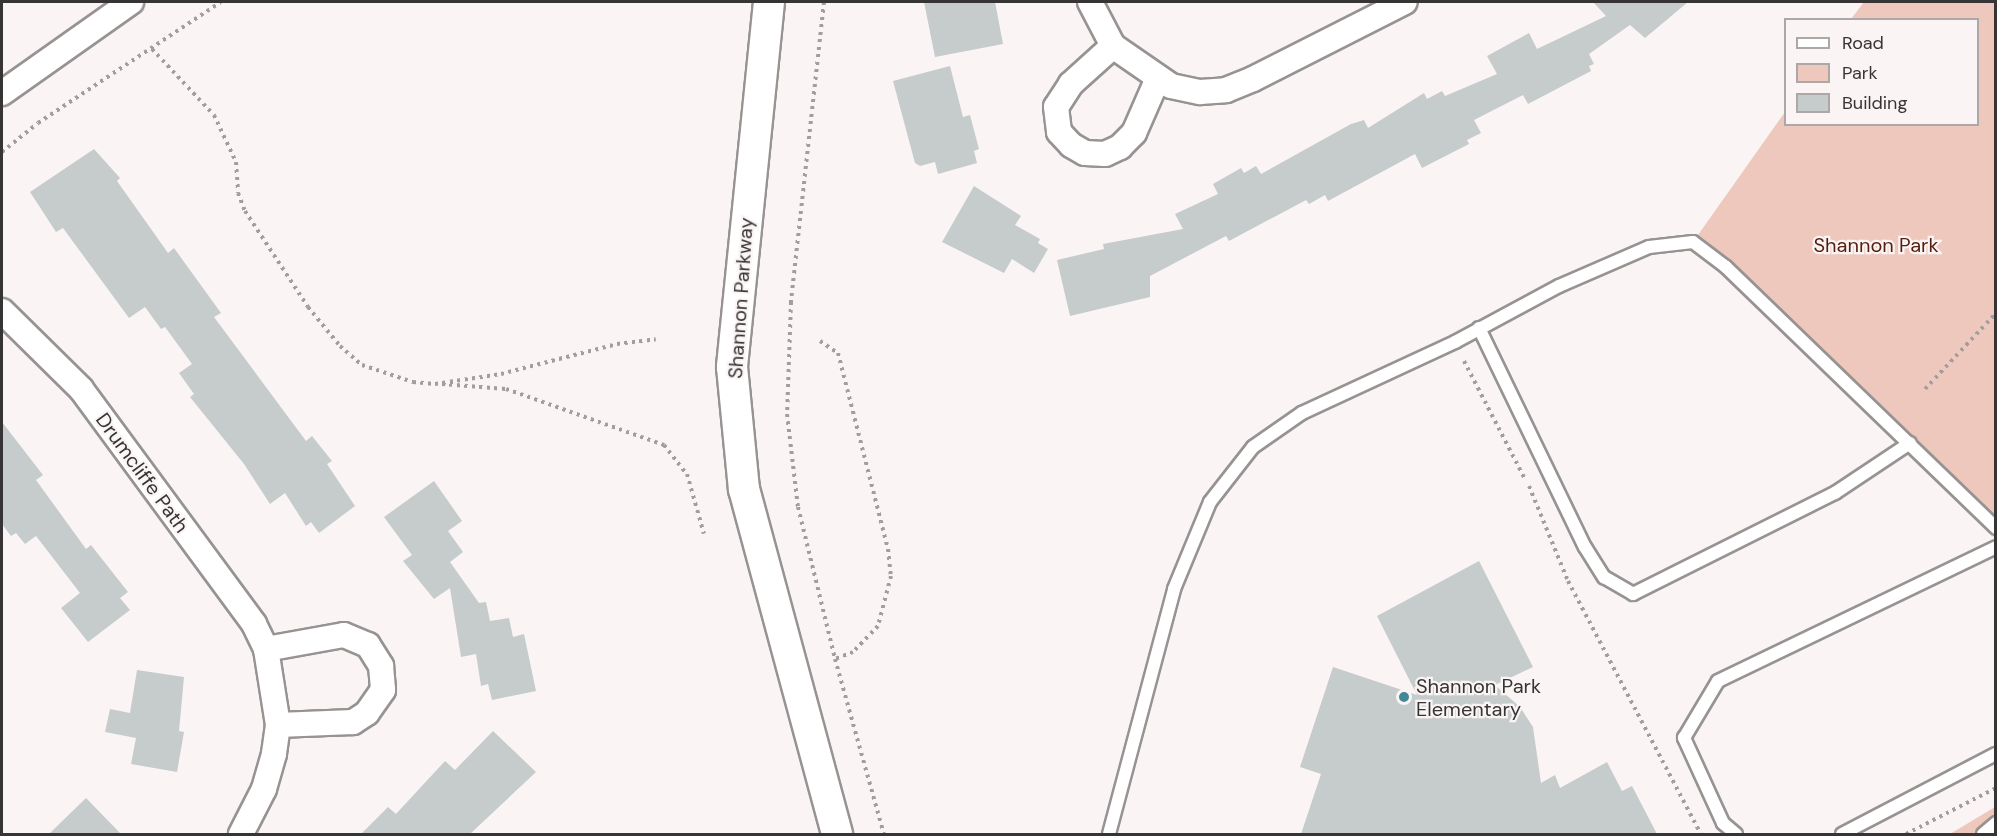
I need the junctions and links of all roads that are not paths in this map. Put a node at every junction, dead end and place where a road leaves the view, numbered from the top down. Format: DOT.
graph roads {
  1 [pos="131,2"];
  2 [pos="769,2"];
  3 [pos="1090,2"];
  4 [pos="1405,2"];
  5 [pos="1113,46"];
  6 [pos="1158,78"];
  7 [pos="2,93"];
  8 [pos="2,310"];
  9 [pos="1479,328"];
  10 [pos="1910,443"];
  11 [pos="1995,528"];
  12 [pos="1995,547"];
  13 [pos="266,649"];
  14 [pos="278,725"];
  15 [pos="1995,754"];
  16 [pos="1995,823"];
  17 [pos="241,834"];
  18 [pos="837,834"];
  19 [pos="1109,834"];
  20 [pos="1736,834"];
  21 [pos="1842,834"];
  22 [pos="1983,834"];
  1 -- 7 [label="street"];
  2 -- 18 [label="street, Shannon Parkway"];
  3 -- 5 [label="street"];
  4 -- 6 [label="street"];
  5 -- 6 [label="street"];
  5 -- 6 [label="street"];
  8 -- 13 [label="street, Drumcliffe Path"];
  9 -- 10 [label="lane"];
  9 -- 10 [label="lane"];
  9 -- 19 [label="lane"];
  10 -- 11 [label="lane"];
  12 -- 20 [label="lane"];
  13 -- 14 [label="street, Drumcliffe Path"];
  13 -- 14 [label="street"];
  14 -- 17 [label="street, Drumcliffe Path"];
  15 -- 21 [label="lane"];
  16 -- 22 [label="lane"];
}
